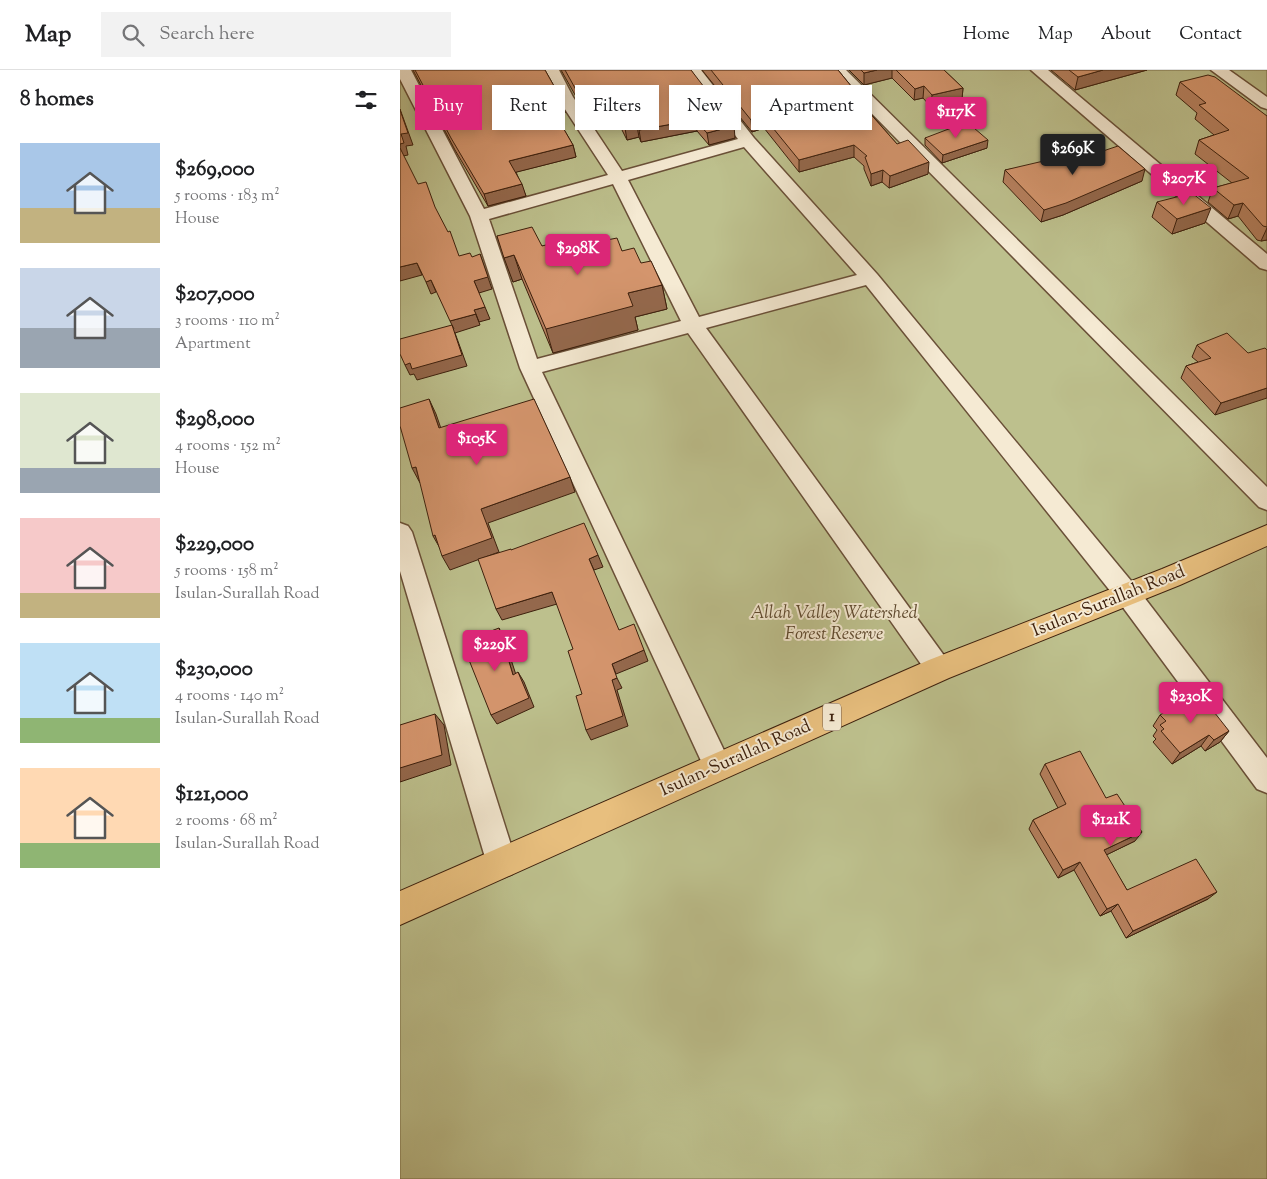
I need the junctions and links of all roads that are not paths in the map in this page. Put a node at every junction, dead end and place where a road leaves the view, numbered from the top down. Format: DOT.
graph roads {
  1 [pos="402,70"];
  2 [pos="551,70"];
  3 [pos="693,70"];
  4 [pos="837,70"];
  5 [pos="1039,70"];
  6 [pos="1219,70"];
  7 [pos="1267,104"];
  8 [pos="748,141"];
  9 [pos="619,179"];
  10 [pos="479,216"];
  11 [pos="1267,264"];
  12 [pos="870,278"];
  13 [pos="693,325"];
  14 [pos="530,368"];
  15 [pos="1267,501"];
  16 [pos="400,532"];
  17 [pos="1267,535"];
  18 [pos="1128,595"];
  19 [pos="939,669"];
  20 [pos="718,767"];
  21 [pos="1267,780"];
  22 [pos="502,864"];
  23 [pos="400,908"];
  1 -- 10 [label="street"];
  2 -- 9 [label="street"];
  3 -- 8 [label="street"];
  4 -- 15 [label="street"];
  5 -- 11 [label="street"];
  6 -- 7 [label="street"];
  8 -- 9 [label="street"];
  8 -- 12 [label="street"];
  9 -- 10 [label="street"];
  9 -- 13 [label="street"];
  10 -- 14 [label="street"];
  12 -- 13 [label="street"];
  12 -- 18 [label="street"];
  13 -- 14 [label="street"];
  13 -- 19 [label="street"];
  14 -- 20 [label="street"];
  16 -- 22 [label="street"];
  17 -- 18 [label="highway, Isulan-Surallah Road / 1"];
  18 -- 19 [label="highway, Isulan-Surallah Road / 1"];
  18 -- 21 [label="street"];
  19 -- 20 [label="highway, Isulan-Surallah Road / 1"];
  20 -- 22 [label="highway, Isulan-Surallah Road / 1"];
  22 -- 23 [label="highway, Isulan-Surallah Road / 1"];
}
